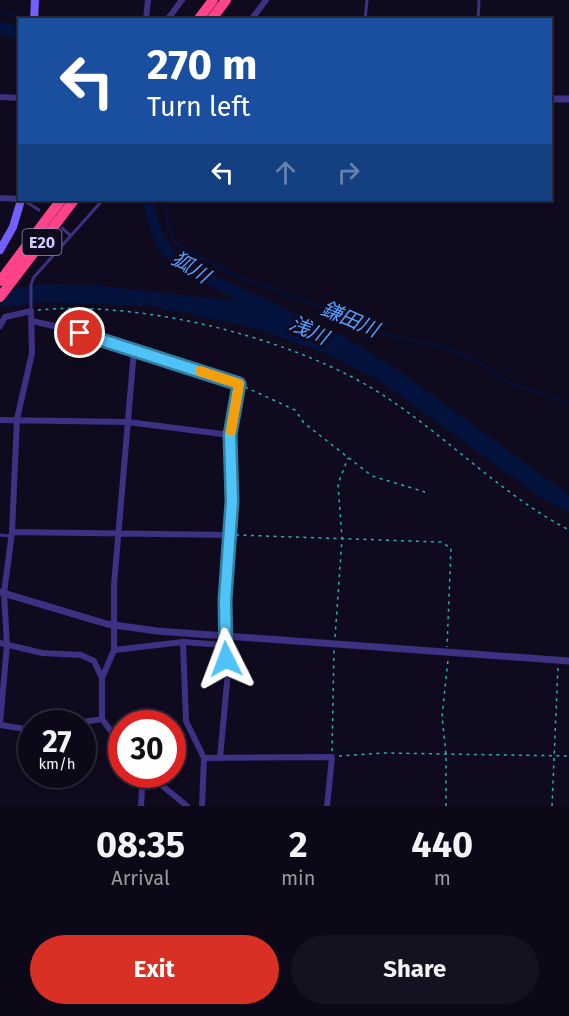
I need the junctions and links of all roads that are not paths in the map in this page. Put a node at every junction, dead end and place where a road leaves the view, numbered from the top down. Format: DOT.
graph roads {
  1 [pos="35,0"];
  2 [pos="148,0"];
  3 [pos="182,0"];
  4 [pos="213,0"];
  5 [pos="226,0"];
  6 [pos="266,0"];
  7 [pos="367,0"];
  8 [pos="479,0"];
  9 [pos="34,18"];
  10 [pos="146,18"];
  11 [pos="168,18"];
  12 [pos="200,18"];
  13 [pos="212,18"];
  14 [pos="253,18"];
  15 [pos="365,18"];
  16 [pos="478,18"];
  17 [pos="0,97"];
  18 [pos="18,98"];
  19 [pos="552,99"];
  20 [pos="569,99"];
  21 [pos="0,198"];
  22 [pos="18,199"];
  23 [pos="20,201"];
  24 [pos="24,201"];
  25 [pos="60,201"];
  26 [pos="73,201"];
  27 [pos="101,202"];
  28 [pos="39,210"];
  29 [pos="62,228"];
  30 [pos="70,235"];
  31 [pos="0,250"];
  32 [pos="5,283"];
  33 [pos="0,297"];
  34 [pos="31,308"];
  35 [pos="32,321"];
  36 [pos="0,326"];
  37 [pos="134,350"];
  38 [pos="16,419"];
  39 [pos="0,420"];
  40 [pos="128,422"];
  41 [pos="230,435"];
  42 [pos="12,534"];
  43 [pos="119,534"];
  44 [pos="230,534"];
  45 [pos="0,535"];
  46 [pos="2,593"];
  47 [pos="115,626"];
  48 [pos="225,636"];
  49 [pos="183,642"];
  50 [pos="3,644"];
  51 [pos="225,645"];
  52 [pos="114,650"];
  53 [pos="569,661"];
  54 [pos="102,678"];
  55 [pos="102,719"];
  56 [pos="96,720"];
  57 [pos="0,724"];
  58 [pos="18,727"];
  59 [pos="108,727"];
  60 [pos="204,758"];
  61 [pos="220,758"];
  62 [pos="142,788"];
  63 [pos="165,788"];
  64 [pos="141,806"];
  65 [pos="187,806"];
  66 [pos="202,806"];
  67 [pos="327,806"];
  1 -- 9 [label="main road"];
  2 -- 10 [label="street"];
  3 -- 11 [label="street"];
  4 -- 12 [label="highway"];
  5 -- 13 [label="highway"];
  6 -- 14 [label="street"];
  7 -- 15 [label="lane"];
  8 -- 16 [label="lane"];
  17 -- 18 [label="street"];
  19 -- 20 [label="street"];
  21 -- 22 [label="street"];
  23 -- 31 [label="main road"];
  24 -- 28 [label="lane"];
  25 -- 32 [label="highway, E20"];
  26 -- 32 [label="highway, E20"];
  27 -- 30 [label="lane"];
  29 -- 30 [label="lane"];
  30 -- 34 [label="lane"];
  32 -- 33 [label="highway, E20"];
  34 -- 35 [label="street"];
  34 -- 36 [label="street"];
  35 -- 37 [label="street"];
  35 -- 38 [label="street"];
  37 -- 40 [label="street"];
  37 -- 41 [label="street"];
  38 -- 39 [label="street"];
  38 -- 40 [label="street"];
  38 -- 42 [label="street"];
  40 -- 41 [label="street"];
  40 -- 43 [label="street"];
  41 -- 44 [label="street"];
  42 -- 43 [label="street"];
  42 -- 45 [label="lane"];
  42 -- 46 [label="street"];
  43 -- 44 [label="street"];
  43 -- 47 [label="street"];
  44 -- 48 [label="street"];
  46 -- 47 [label="street"];
  46 -- 50 [label="street"];
  47 -- 48 [label="street"];
  47 -- 52 [label="street"];
  48 -- 51 [label="street"];
  48 -- 53 [label="street"];
  49 -- 51 [label="street"];
  49 -- 52 [label="street"];
  49 -- 60 [label="street"];
  50 -- 54 [label="street"];
  50 -- 57 [label="street"];
  51 -- 61 [label="street"];
  52 -- 54 [label="street"];
  54 -- 55 [label="street"];
  55 -- 56 [label="street"];
  55 -- 59 [label="street"];
  57 -- 58 [label="street"];
  60 -- 61 [label="street"];
  60 -- 66 [label="street"];
  61 -- 67 [label="street"];
  62 -- 64 [label="street"];
  63 -- 65 [label="street"];
}
